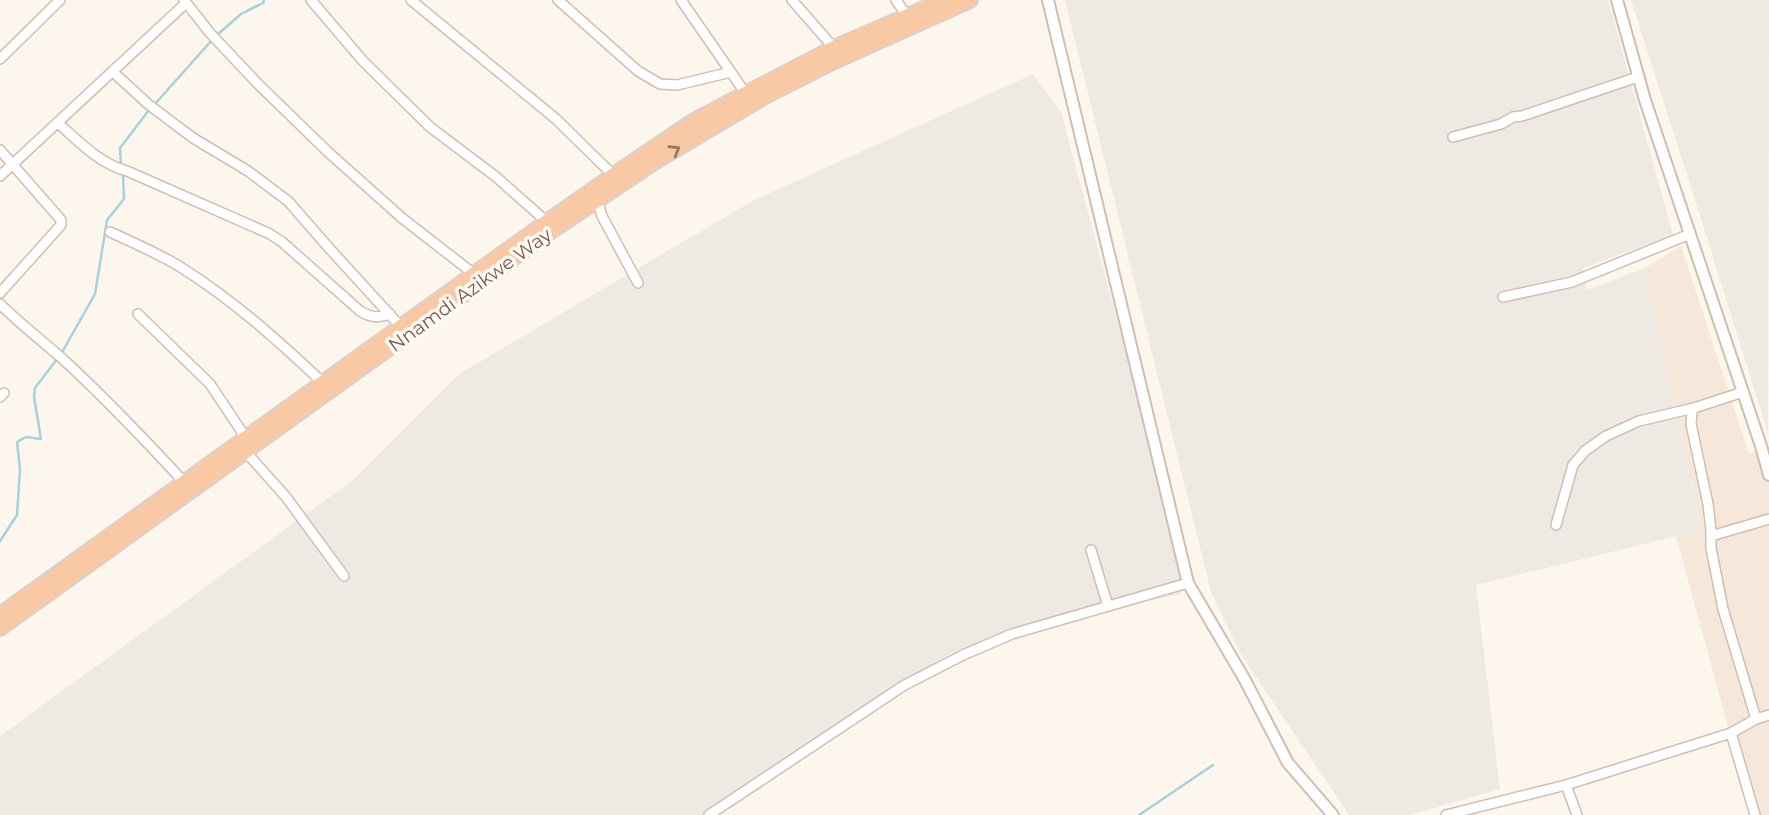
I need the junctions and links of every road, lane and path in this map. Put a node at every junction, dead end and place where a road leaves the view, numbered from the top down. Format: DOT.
graph roads {
  1 [pos="60,0"];
  2 [pos="310,0"];
  3 [pos="411,0"];
  4 [pos="558,0"];
  5 [pos="681,0"];
  6 [pos="792,0"];
  7 [pos="896,0"];
  8 [pos="945,0"];
  9 [pos="970,0"];
  10 [pos="1048,0"];
  11 [pos="1617,0"];
  12 [pos="185,2"];
  13 [pos="907,16"];
  14 [pos="834,48"];
  15 [pos="0,59"];
  16 [pos="113,72"];
  17 [pos="731,72"];
  18 [pos="1638,77"];
  19 [pos="746,94"];
  20 [pos="58,123"];
  21 [pos="1453,137"];
  22 [pos="0,150"];
  23 [pos="14,164"];
  24 [pos="613,175"];
  25 [pos="0,176"];
  26 [pos="597,200"];
  27 [pos="547,222"];
  28 [pos="110,232"];
  29 [pos="1690,234"];
  30 [pos="474,274"];
  31 [pos="638,283"];
  32 [pos="0,293"];
  33 [pos="1503,297"];
  34 [pos="0,304"];
  35 [pos="138,314"];
  36 [pos="390,314"];
  37 [pos="401,327"];
  38 [pos="323,383"];
  39 [pos="1743,392"];
  40 [pos="1694,408"];
  41 [pos="246,444"];
  42 [pos="1765,444"];
  43 [pos="1769,475"];
  44 [pos="184,482"];
  45 [pos="1769,519"];
  46 [pos="1556,525"];
  47 [pos="1711,536"];
  48 [pos="1091,550"];
  49 [pos="344,576"];
  50 [pos="1188,583"];
  51 [pos="1108,606"];
  52 [pos="0,615"];
  53 [pos="0,628"];
  54 [pos="1769,715"];
  55 [pos="1756,719"];
  56 [pos="1731,733"];
  57 [pos="1566,785"];
  58 [pos="1491,810"];
  59 [pos="709,815"];
  60 [pos="1333,815"];
  61 [pos="1446,815"];
  62 [pos="1577,815"];
  63 [pos="1755,815"];
  1 -- 15 [label="street"];
  2 -- 27 [label="street"];
  3 -- 24 [label="street"];
  4 -- 17 [label="street"];
  5 -- 17 [label="street"];
  6 -- 14 [label="street"];
  7 -- 13 [label="street"];
  8 -- 13 [label="highway, Nnamdi Azikwe Way"];
  26 -- 9 [label="highway, Nnamdi Azikwe Way, one-way"];
  10 -- 50 [label="street"];
  11 -- 18 [label="street"];
  12 -- 16 [label="street"];
  12 -- 30 [label="street"];
  13 -- 14 [label="highway, Nnamdi Azikwe Way"];
  14 -- 19 [label="highway, Nnamdi Azikwe Way"];
  16 -- 20 [label="street"];
  16 -- 36 [label="street"];
  17 -- 19 [label="street"];
  18 -- 21 [label="street"];
  18 -- 29 [label="street"];
  19 -- 24 [label="highway, Nnamdi Azikwe Way"];
  20 -- 23 [label="street"];
  20 -- 36 [label="street"];
  22 -- 23 [label="street"];
  23 -- 25 [label="street"];
  23 -- 32 [label="street"];
  24 -- 27 [label="highway, Nnamdi Azikwe Way"];
  26 -- 31 [label="street"];
  26 -- 41 [label="highway, Nnamdi Azikwe Way"];
  27 -- 30 [label="highway, Nnamdi Azikwe Way"];
  28 -- 38 [label="street"];
  29 -- 33 [label="street"];
  29 -- 39 [label="street"];
  30 -- 37 [label="highway, Nnamdi Azikwe Way"];
  34 -- 44 [label="street"];
  35 -- 41 [label="street"];
  36 -- 37 [label="street"];
  37 -- 38 [label="highway, Nnamdi Azikwe Way"];
  38 -- 41 [label="highway, Nnamdi Azikwe Way"];
  39 -- 40 [label="street"];
  39 -- 42 [label="street"];
  40 -- 46 [label="street"];
  40 -- 47 [label="street"];
  41 -- 44 [label="highway, Nnamdi Azikwe Way"];
  41 -- 49 [label="street"];
  41 -- 53 [label="highway, Nnamdi Azikwe Way"];
  42 -- 43 [label="street"];
  44 -- 52 [label="highway, Nnamdi Azikwe Way"];
  45 -- 47 [label="street"];
  47 -- 55 [label="street"];
  48 -- 51 [label="street"];
  50 -- 51 [label="street"];
  50 -- 60 [label="street"];
  51 -- 59 [label="street"];
  54 -- 55 [label="street"];
  55 -- 56 [label="street"];
  56 -- 57 [label="street"];
  56 -- 63 [label="street"];
  57 -- 58 [label="street"];
  57 -- 62 [label="street"];
  58 -- 61 [label="street"];
}
